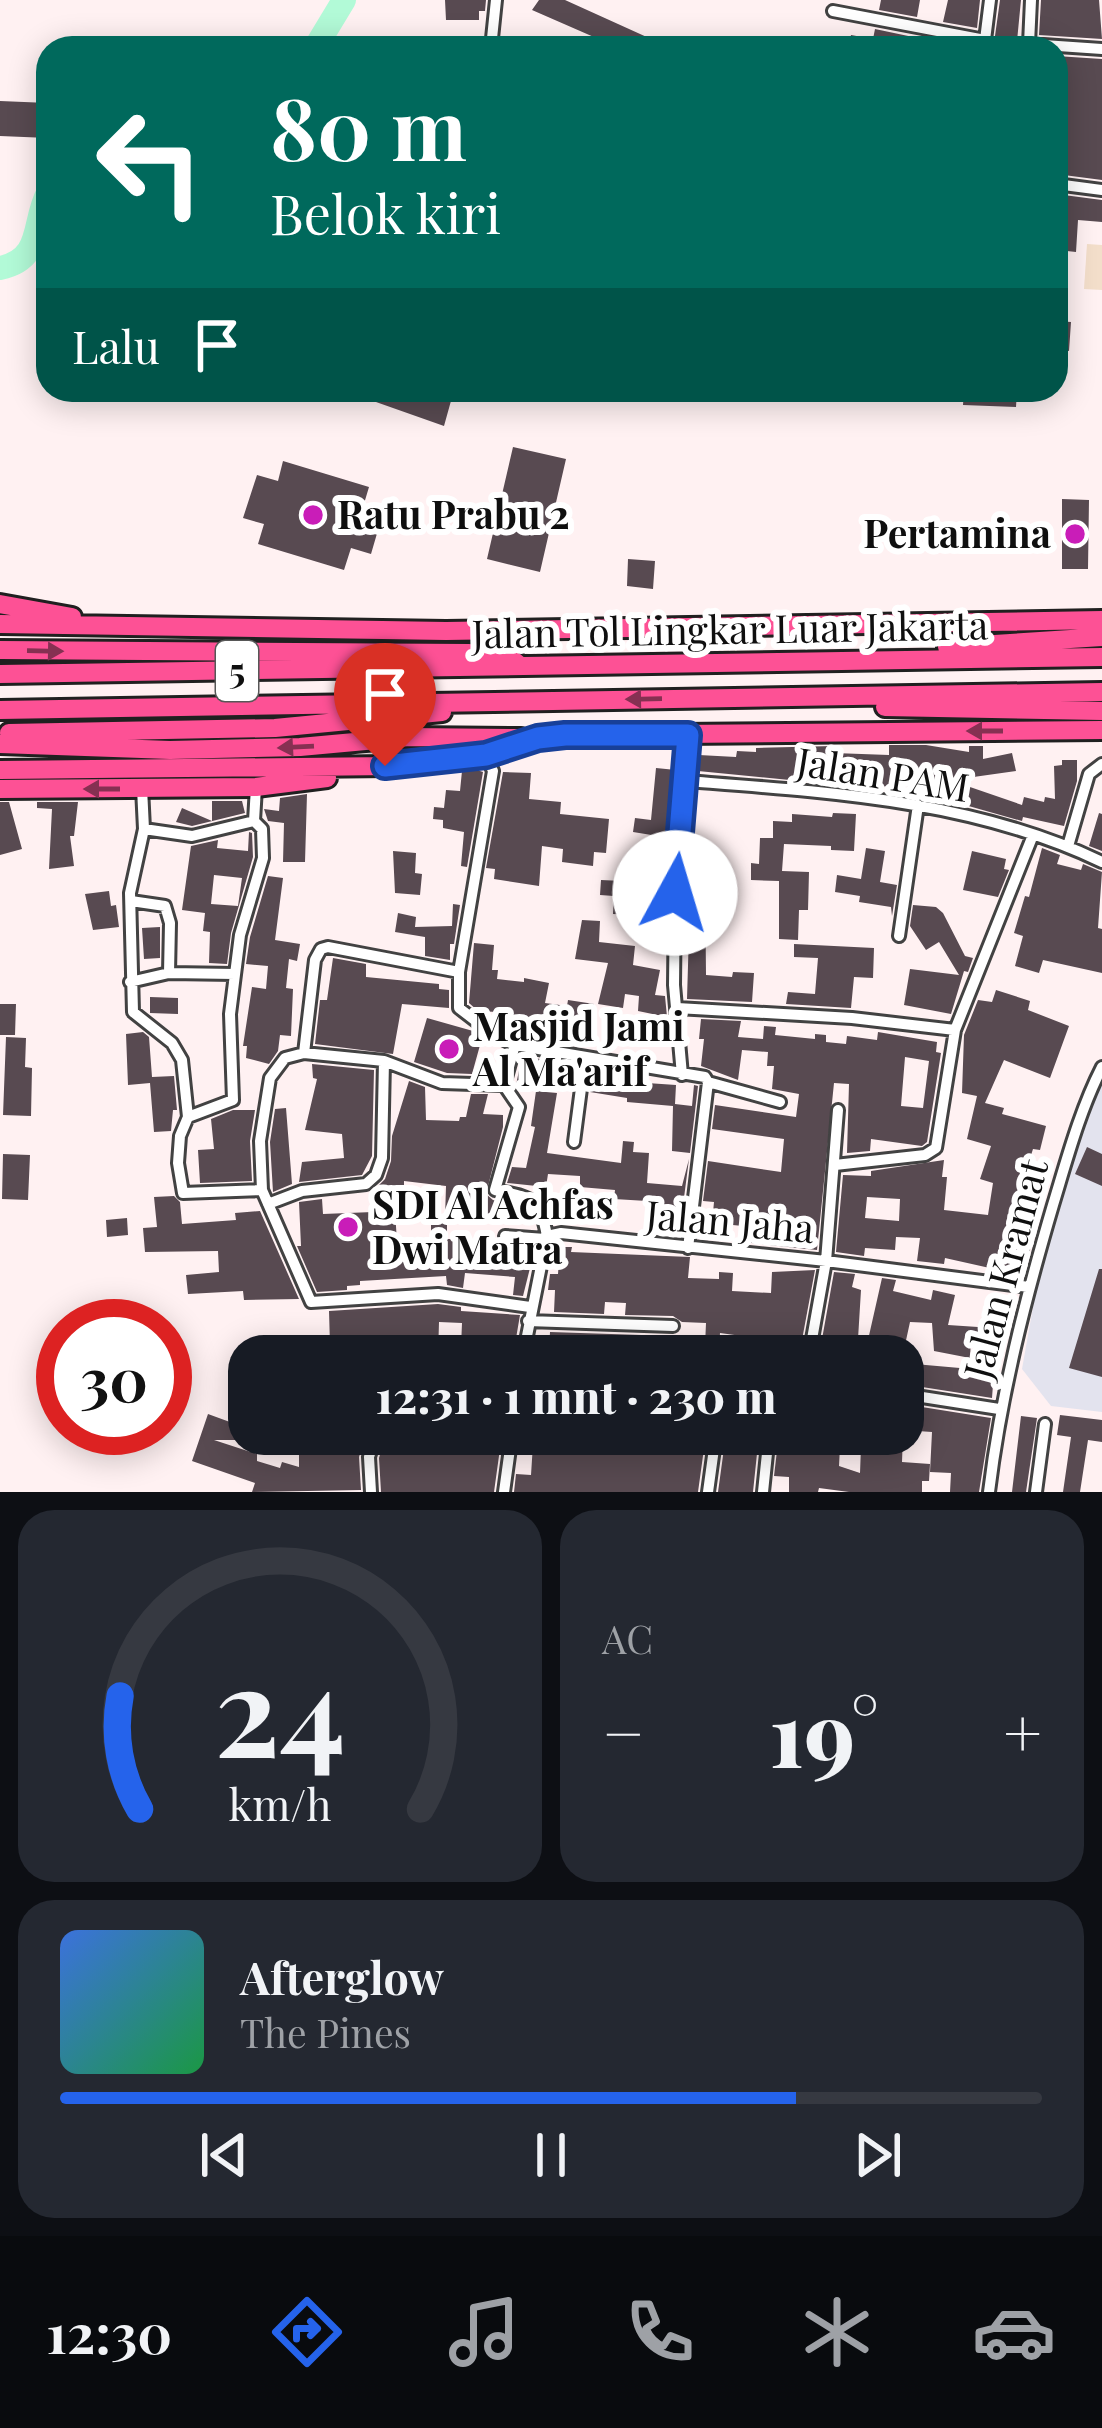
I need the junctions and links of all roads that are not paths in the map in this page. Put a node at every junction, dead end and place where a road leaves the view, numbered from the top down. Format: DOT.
graph roads {
  1 [pos="496,0"];
  2 [pos="990,0"];
  3 [pos="1031,0"];
  4 [pos="833,11"];
  5 [pos="492,36"];
  6 [pos="964,36"];
  7 [pos="986,36"];
  8 [pos="1029,36"];
  9 [pos="1068,47"];
  10 [pos="1102,49"];
  11 [pos="1068,186"];
  12 [pos="1102,190"];
  13 [pos="0,604"];
  14 [pos="1102,620"];
  15 [pos="0,624"];
  16 [pos="136,628"];
  17 [pos="1102,637"];
  18 [pos="0,650"];
  19 [pos="1102,657"];
  20 [pos="805,662"];
  21 [pos="400,668"];
  22 [pos="518,668"];
  23 [pos="0,674"];
  24 [pos="1102,692"];
  25 [pos="761,697"];
  26 [pos="494,702"];
  27 [pos="401,704"];
  28 [pos="0,710"];
  29 [pos="1102,711"];
  30 [pos="1102,730"];
  31 [pos="688,735"];
  32 [pos="538,738"];
  33 [pos="6,741"];
  34 [pos="486,755"];
  35 [pos="1102,764"];
  36 [pos="385,766"];
  37 [pos="0,770"];
  38 [pos="686,782"];
  39 [pos="256,787"];
  40 [pos="142,788"];
  41 [pos="0,789"];
  42 [pos="918,805"];
  43 [pos="254,821"];
  44 [pos="144,829"];
  45 [pos="1033,835"];
  46 [pos="1068,845"];
  47 [pos="1102,862"];
  48 [pos="131,901"];
  49 [pos="899,936"];
  50 [pos="459,972"];
  51 [pos="170,973"];
  52 [pos="235,974"];
  53 [pos="130,982"];
  54 [pos="677,1008"];
  55 [pos="955,1030"];
  56 [pos="515,1046"];
  57 [pos="304,1053"];
  58 [pos="585,1058"];
  59 [pos="383,1061"];
  60 [pos="1102,1067"];
  61 [pos="682,1076"];
  62 [pos="708,1082"];
  63 [pos="504,1085"];
  64 [pos="780,1102"];
  65 [pos="838,1110"];
  66 [pos="188,1117"];
  67 [pos="574,1142"];
  68 [pos="835,1165"];
  69 [pos="262,1190"];
  70 [pos="268,1204"];
  71 [pos="505,1236"];
  72 [pos="546,1238"];
  73 [pos="688,1248"];
  74 [pos="826,1261"];
  75 [pos="1029,1287"];
  76 [pos="529,1314"];
  77 [pos="673,1326"];
  78 [pos="526,1335"];
  79 [pos="813,1335"];
  80 [pos="924,1397"];
  81 [pos="999,1409"];
  82 [pos="1045,1424"];
  83 [pos="370,1455"];
  84 [pos="509,1455"];
  85 [pos="713,1455"];
  86 [pos="767,1455"];
  87 [pos="371,1492"];
  88 [pos="503,1492"];
  89 [pos="708,1492"];
  90 [pos="763,1492"];
  91 [pos="989,1492"];
  92 [pos="1036,1492"];
  1 -- 5 [label="street"];
  2 -- 7 [label="street"];
  3 -- 8 [label="street"];
  4 -- 6 [label="street"];
  9 -- 10 [label="street"];
  11 -- 12 [label="street"];
  13 -- 16 [label="highway"];
  14 -- 16 [label="highway"];
  15 -- 16 [label="highway"];
  17 -- 20 [label="highway"];
  18 -- 22 [label="highway, one-way"];
  19 -- 20 [label="highway, Jalan Tol Lingkar Luar Jakarta / 5"];
  20 -- 22 [label="highway, Jalan Tol Lingkar Luar Jakarta / 5"];
  21 -- 22 [label="highway, Jalan Tol Lingkar Luar Jakarta / 5"];
  21 -- 23 [label="highway, Jalan Tol Lingkar Luar Jakarta / 5"];
  21 -- 27 [label="highway"];
  24 -- 25 [label="highway, Jalan Tol Lingkar Luar Jakarta / 5"];
  25 -- 26 [label="highway, Jalan Tol Lingkar Luar Jakarta / 5, one-way"];
  25 -- 29 [label="highway"];
  26 -- 27 [label="highway, Jalan Tol Lingkar Luar Jakarta / 5"];
  26 -- 33 [label="highway"];
  27 -- 28 [label="highway, Jalan Tol Lingkar Luar Jakarta / 5"];
  30 -- 31 [label="highway, one-way"];
  31 -- 32 [label="highway"];
  31 -- 38 [label="street"];
  32 -- 33 [label="highway, one-way"];
  32 -- 34 [label="highway"];
  34 -- 36 [label="highway"];
  34 -- 50 [label="street"];
  35 -- 46 [label="street"];
  36 -- 37 [label="highway"];
  36 -- 39 [label="highway"];
  38 -- 42 [label="street, Jalan PAM"];
  38 -- 54 [label="street"];
  39 -- 40 [label="highway"];
  39 -- 43 [label="street"];
  40 -- 41 [label="highway, one-way"];
  40 -- 44 [label="street"];
  42 -- 45 [label="street, Jalan PAM"];
  42 -- 49 [label="street"];
  43 -- 44 [label="street"];
  43 -- 52 [label="street"];
  44 -- 48 [label="street"];
  45 -- 46 [label="street, Jalan PAM"];
  45 -- 55 [label="street"];
  46 -- 47 [label="street, Jalan PAM"];
  48 -- 51 [label="street"];
  48 -- 53 [label="street"];
  50 -- 56 [label="street"];
  50 -- 57 [label="street"];
  51 -- 52 [label="street"];
  51 -- 53 [label="street"];
  52 -- 66 [label="street"];
  53 -- 66 [label="street"];
  54 -- 55 [label="street"];
  54 -- 61 [label="street"];
  55 -- 68 [label="street"];
  56 -- 58 [label="street"];
  56 -- 63 [label="street"];
  57 -- 59 [label="street"];
  57 -- 69 [label="street"];
  58 -- 61 [label="street"];
  58 -- 67 [label="street"];
  59 -- 63 [label="street"];
  59 -- 70 [label="street"];
  60 -- 75 [label="street, Jalan Kramat"];
  61 -- 62 [label="street"];
  62 -- 64 [label="street"];
  62 -- 73 [label="street"];
  63 -- 72 [label="street"];
  65 -- 68 [label="street"];
  66 -- 69 [label="street"];
  68 -- 74 [label="street"];
  69 -- 70 [label="street"];
  70 -- 76 [label="street"];
  71 -- 72 [label="street, Jalan Jaha"];
  72 -- 73 [label="street, Jalan Jaha"];
  72 -- 76 [label="street"];
  73 -- 74 [label="street, Jalan Jaha"];
  74 -- 75 [label="street, Jalan Jaha"];
  74 -- 79 [label="street"];
  75 -- 81 [label="street, Jalan Kramat"];
  76 -- 77 [label="street"];
  76 -- 78 [label="street"];
  80 -- 81 [label="street"];
  81 -- 91 [label="street, Jalan Kramat"];
  82 -- 92 [label="street"];
  83 -- 87 [label="street"];
  84 -- 88 [label="street"];
  85 -- 89 [label="street"];
  86 -- 90 [label="street"];
}
